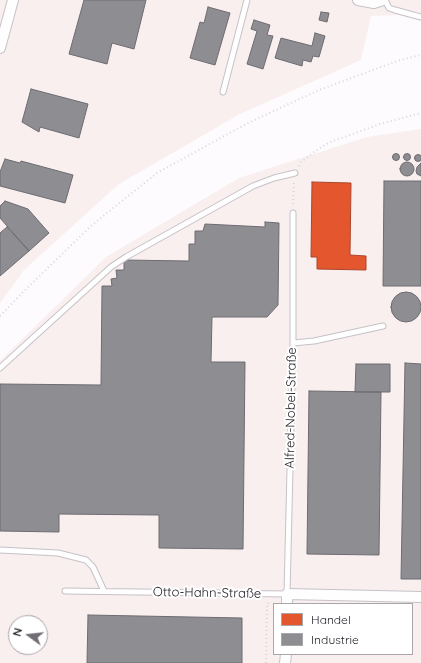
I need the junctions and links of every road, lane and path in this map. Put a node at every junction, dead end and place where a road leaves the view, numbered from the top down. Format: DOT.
graph roads {
  1 [pos="13,0"];
  2 [pos="247,0"];
  3 [pos="358,0"];
  4 [pos="383,1"];
  5 [pos="421,18"];
  6 [pos="0,48"];
  7 [pos="421,54"];
  8 [pos="223,92"];
  9 [pos="421,113"];
  10 [pos="295,173"];
  11 [pos="293,213"];
  12 [pos="0,316"];
  13 [pos="383,326"];
  14 [pos="293,343"];
  15 [pos="0,368"];
  16 [pos="0,550"];
  17 [pos="65,591"];
  18 [pos="104,592"];
  19 [pos="421,597"];
  20 [pos="287,599"];
  21 [pos="266,663"];
  1 -- 6 [label="street"];
  2 -- 8 [label="lane"];
  3 -- 4 [label="street"];
  4 -- 5 [label="lane"];
  7 -- 12 [label="path"];
  9 -- 10 [label="path"];
  10 -- 11 [label="path"];
  10 -- 15 [label="lane"];
  11 -- 14 [label="lane, Alfred-Nobel-Straße"];
  13 -- 14 [label="lane"];
  14 -- 20 [label="lane, Alfred-Nobel-Straße"];
  16 -- 18 [label="lane"];
  17 -- 18 [label="lane, Otto-Hahn-Straße"];
  18 -- 20 [label="lane, Otto-Hahn-Straße"];
  19 -- 20 [label="street, Otto-Hahn-Straße"];
  20 -- 21 [label="path"];
}
